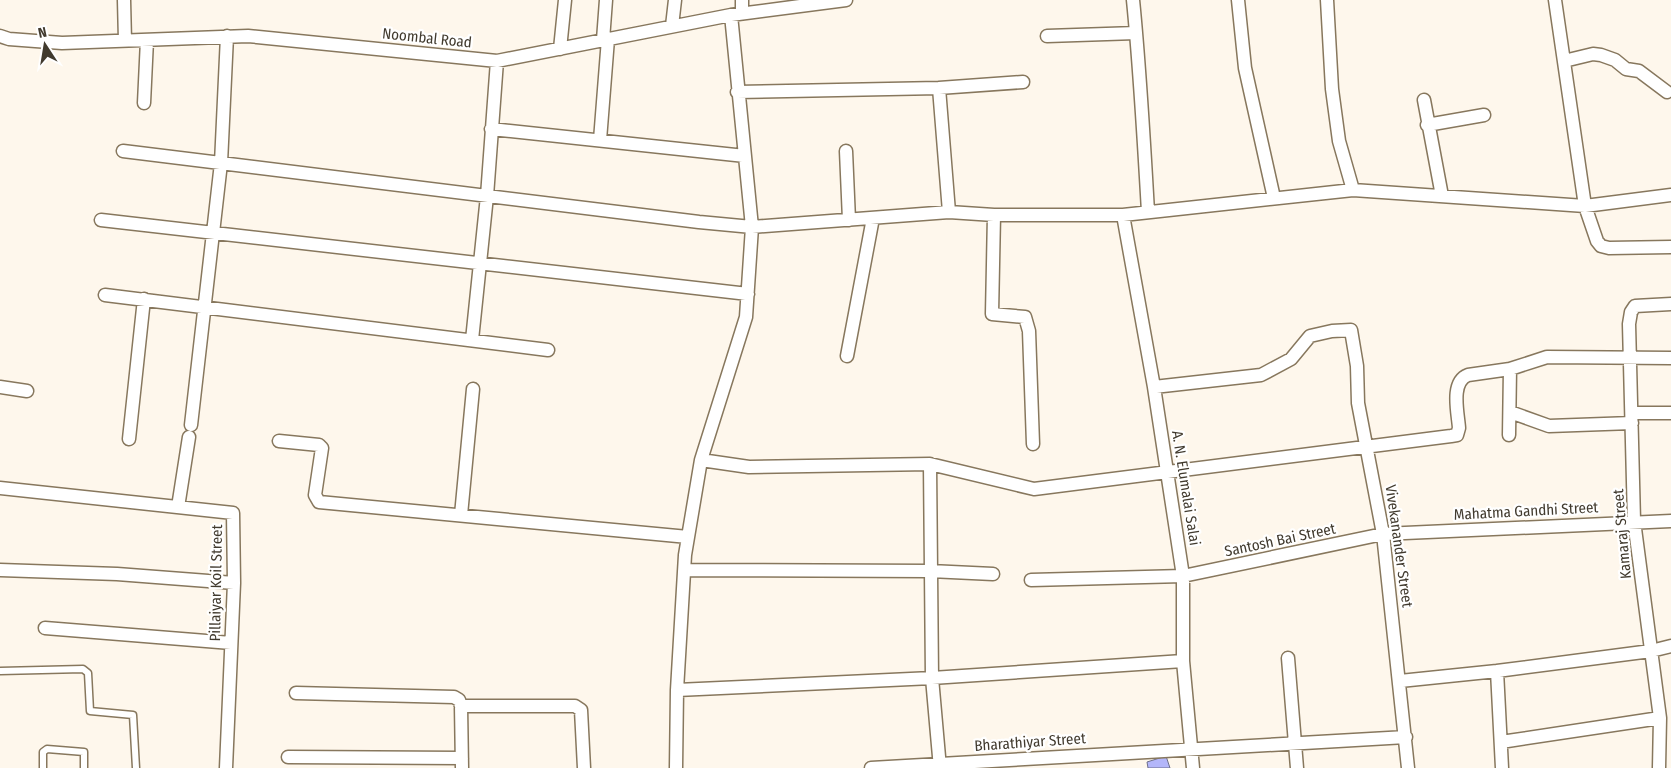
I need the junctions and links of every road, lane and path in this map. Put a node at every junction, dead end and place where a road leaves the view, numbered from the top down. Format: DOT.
graph roads {
  1 [pos="124,0"];
  2 [pos="565,0"];
  3 [pos="606,0"];
  4 [pos="675,0"];
  5 [pos="742,0"];
  6 [pos="846,0"];
  7 [pos="1132,0"];
  8 [pos="1238,0"];
  9 [pos="1327,0"];
  10 [pos="1555,0"];
  11 [pos="819,2"];
  12 [pos="736,14"];
  13 [pos="672,26"];
  14 [pos="1136,33"];
  15 [pos="0,36"];
  16 [pos="228,36"];
  17 [pos="1047,36"];
  18 [pos="146,40"];
  19 [pos="606,40"];
  20 [pos="125,41"];
  21 [pos="560,49"];
  22 [pos="497,61"];
  23 [pos="1564,61"];
  24 [pos="1023,82"];
  25 [pos="939,88"];
  26 [pos="737,92"];
  27 [pos="1667,92"];
  28 [pos="1424,100"];
  29 [pos="144,103"];
  30 [pos="1484,115"];
  31 [pos="1427,125"];
  32 [pos="492,129"];
  33 [pos="600,140"];
  34 [pos="123,151"];
  35 [pos="846,152"];
  36 [pos="745,156"];
  37 [pos="221,163"];
  38 [pos="1353,190"];
  39 [pos="1671,195"];
  40 [pos="487,196"];
  41 [pos="1442,196"];
  42 [pos="1274,198"];
  43 [pos="1585,206"];
  44 [pos="949,212"];
  45 [pos="1148,212"];
  46 [pos="994,215"];
  47 [pos="1123,215"];
  48 [pos="873,218"];
  49 [pos="101,220"];
  50 [pos="849,220"];
  51 [pos="752,227"];
  52 [pos="214,232"];
  53 [pos="1671,247"];
  54 [pos="480,263"];
  55 [pos="748,294"];
  56 [pos="105,295"];
  57 [pos="144,299"];
  58 [pos="1671,304"];
  59 [pos="205,305"];
  60 [pos="472,340"];
  61 [pos="548,350"];
  62 [pos="847,356"];
  63 [pos="1631,357"];
  64 [pos="1671,358"];
  65 [pos="1510,369"];
  66 [pos="0,387"];
  67 [pos="1154,387"];
  68 [pos="473,388"];
  69 [pos="27,391"];
  70 [pos="1510,412"];
  71 [pos="1671,413"];
  72 [pos="1632,418"];
  73 [pos="1509,435"];
  74 [pos="129,440"];
  75 [pos="279,441"];
  76 [pos="1033,444"];
  77 [pos="1368,448"];
  78 [pos="701,460"];
  79 [pos="930,464"];
  80 [pos="1166,471"];
  81 [pos="0,488"];
  82 [pos="178,507"];
  83 [pos="461,515"];
  84 [pos="1671,520"];
  85 [pos="1634,521"];
  86 [pos="1383,534"];
  87 [pos="688,536"];
  88 [pos="0,570"];
  89 [pos="684,570"];
  90 [pos="930,571"];
  91 [pos="993,574"];
  92 [pos="1183,576"];
  93 [pos="1031,580"];
  94 [pos="234,583"];
  95 [pos="45,628"];
  96 [pos="231,643"];
  97 [pos="1671,646"];
  98 [pos="1651,651"];
  99 [pos="1288,658"];
  100 [pos="1183,661"];
  101 [pos="0,671"];
  102 [pos="1497,671"];
  103 [pos="932,678"];
  104 [pos="1400,681"];
  105 [pos="677,690"];
  106 [pos="296,693"];
  107 [pos="461,706"];
  108 [pos="1664,724"];
  109 [pos="1406,737"];
  110 [pos="1501,742"];
  111 [pos="1294,743"];
  112 [pos="1190,748"];
  113 [pos="288,757"];
  114 [pos="462,763"];
  115 [pos="940,766"];
  116 [pos="43,768"];
  117 [pos="84,768"];
  118 [pos="136,768"];
  119 [pos="226,768"];
  120 [pos="584,768"];
  121 [pos="676,768"];
  122 [pos="871,768"];
  123 [pos="1193,768"];
  124 [pos="1297,768"];
  125 [pos="1408,768"];
  126 [pos="1502,768"];
  127 [pos="1659,768"];
  1 -- 20 [label="street"];
  2 -- 21 [label="street"];
  3 -- 19 [label="street"];
  4 -- 13 [label="street"];
  5 -- 12 [label="street"];
  6 -- 11 [label="street, Noombal Road"];
  7 -- 14 [label="street"];
  8 -- 42 [label="street"];
  9 -- 38 [label="street"];
  10 -- 23 [label="street"];
  11 -- 12 [label="street, Noombal Road"];
  12 -- 13 [label="street, Noombal Road"];
  12 -- 26 [label="street"];
  13 -- 19 [label="street, Noombal Road"];
  14 -- 17 [label="street"];
  14 -- 45 [label="street"];
  15 -- 20 [label="street, Noombal Road"];
  16 -- 18 [label="street, Noombal Road"];
  16 -- 22 [label="street, Noombal Road"];
  16 -- 37 [label="street"];
  18 -- 20 [label="street, Noombal Road"];
  18 -- 29 [label="street"];
  19 -- 21 [label="street, Noombal Road"];
  19 -- 33 [label="street"];
  21 -- 22 [label="street, Noombal Road"];
  22 -- 32 [label="street"];
  23 -- 27 [label="street"];
  23 -- 43 [label="street"];
  24 -- 25 [label="street"];
  25 -- 26 [label="street"];
  25 -- 44 [label="street"];
  26 -- 36 [label="street"];
  28 -- 31 [label="street"];
  30 -- 31 [label="street"];
  31 -- 41 [label="street"];
  32 -- 33 [label="street"];
  32 -- 40 [label="street"];
  33 -- 36 [label="street"];
  34 -- 37 [label="street"];
  35 -- 50 [label="street"];
  36 -- 51 [label="street"];
  37 -- 40 [label="street"];
  37 -- 52 [label="street"];
  38 -- 41 [label="street"];
  38 -- 42 [label="street"];
  39 -- 43 [label="street"];
  40 -- 51 [label="street"];
  40 -- 54 [label="street"];
  41 -- 43 [label="street"];
  42 -- 45 [label="street"];
  43 -- 53 [label="street"];
  44 -- 46 [label="street"];
  44 -- 48 [label="street"];
  45 -- 47 [label="street"];
  46 -- 47 [label="street"];
  46 -- 76 [label="street"];
  47 -- 67 [label="street, A. N. Elumalai Salai"];
  48 -- 50 [label="street"];
  48 -- 62 [label="street"];
  49 -- 52 [label="street"];
  50 -- 51 [label="street"];
  51 -- 55 [label="street"];
  52 -- 54 [label="street"];
  52 -- 59 [label="street"];
  54 -- 55 [label="street"];
  54 -- 60 [label="street"];
  55 -- 78 [label="street"];
  56 -- 57 [label="street"];
  57 -- 59 [label="street"];
  57 -- 74 [label="street"];
  58 -- 63 [label="street, Kamaraj Street"];
  59 -- 60 [label="street"];
  59 -- 82 [label="street"];
  60 -- 61 [label="street"];
  63 -- 64 [label="street"];
  63 -- 65 [label="street"];
  63 -- 72 [label="street, Kamaraj Street"];
  65 -- 70 [label="street"];
  65 -- 77 [label="street"];
  66 -- 69 [label="street"];
  67 -- 77 [label="street, Vivekanander Street"];
  67 -- 80 [label="street, A. N. Elumalai Salai"];
  68 -- 83 [label="street"];
  70 -- 72 [label="street"];
  70 -- 73 [label="street"];
  71 -- 72 [label="street"];
  72 -- 85 [label="street, Kamaraj Street"];
  75 -- 83 [label="street"];
  77 -- 80 [label="street"];
  77 -- 86 [label="street, Vivekanander Street"];
  78 -- 79 [label="street"];
  78 -- 87 [label="street"];
  79 -- 80 [label="street"];
  79 -- 90 [label="street"];
  80 -- 92 [label="street, A. N. Elumalai Salai"];
  81 -- 82 [label="street, Pillaiyar Koil Street"];
  82 -- 94 [label="street, Pillaiyar Koil Street"];
  83 -- 87 [label="street"];
  84 -- 85 [label="street, Mahatma Gandhi Street"];
  85 -- 86 [label="street, Mahatma Gandhi Street"];
  85 -- 98 [label="street, Kamaraj Street"];
  86 -- 92 [label="street, Santosh Bai Street"];
  86 -- 104 [label="street, Vivekanander Street"];
  87 -- 89 [label="street"];
  88 -- 94 [label="street"];
  89 -- 90 [label="street"];
  89 -- 105 [label="street"];
  90 -- 91 [label="street"];
  90 -- 103 [label="street"];
  92 -- 93 [label="street, Santosh Bai Street"];
  92 -- 100 [label="street, A. N. Elumalai Salai"];
  94 -- 96 [label="street, Pillaiyar Koil Street"];
  95 -- 96 [label="street"];
  96 -- 119 [label="street, Pillaiyar Koil Street"];
  97 -- 98 [label="street"];
  98 -- 102 [label="street"];
  98 -- 108 [label="street, Kamaraj Street"];
  99 -- 111 [label="street"];
  100 -- 103 [label="street"];
  100 -- 112 [label="street, A. N. Elumalai Salai"];
  101 -- 118 [label="lane"];
  102 -- 104 [label="street"];
  102 -- 110 [label="street"];
  103 -- 105 [label="street"];
  103 -- 115 [label="street"];
  104 -- 109 [label="street, Vivekanander Street"];
  105 -- 121 [label="street"];
  106 -- 107 [label="street"];
  107 -- 114 [label="street"];
  107 -- 120 [label="street"];
  108 -- 110 [label="street"];
  108 -- 127 [label="street, Kamaraj Street"];
  109 -- 111 [label="street, Bharathiyar Street"];
  109 -- 125 [label="street, Vivekanander Street"];
  110 -- 126 [label="street"];
  111 -- 112 [label="street, Bharathiyar Street"];
  111 -- 124 [label="street"];
  112 -- 115 [label="street, Bharathiyar Street"];
  112 -- 123 [label="street, A. N. Elumalai Salai"];
  113 -- 114 [label="street"];
  115 -- 122 [label="street, Bharathiyar Street"];
  116 -- 117 [label="lane"];
}
